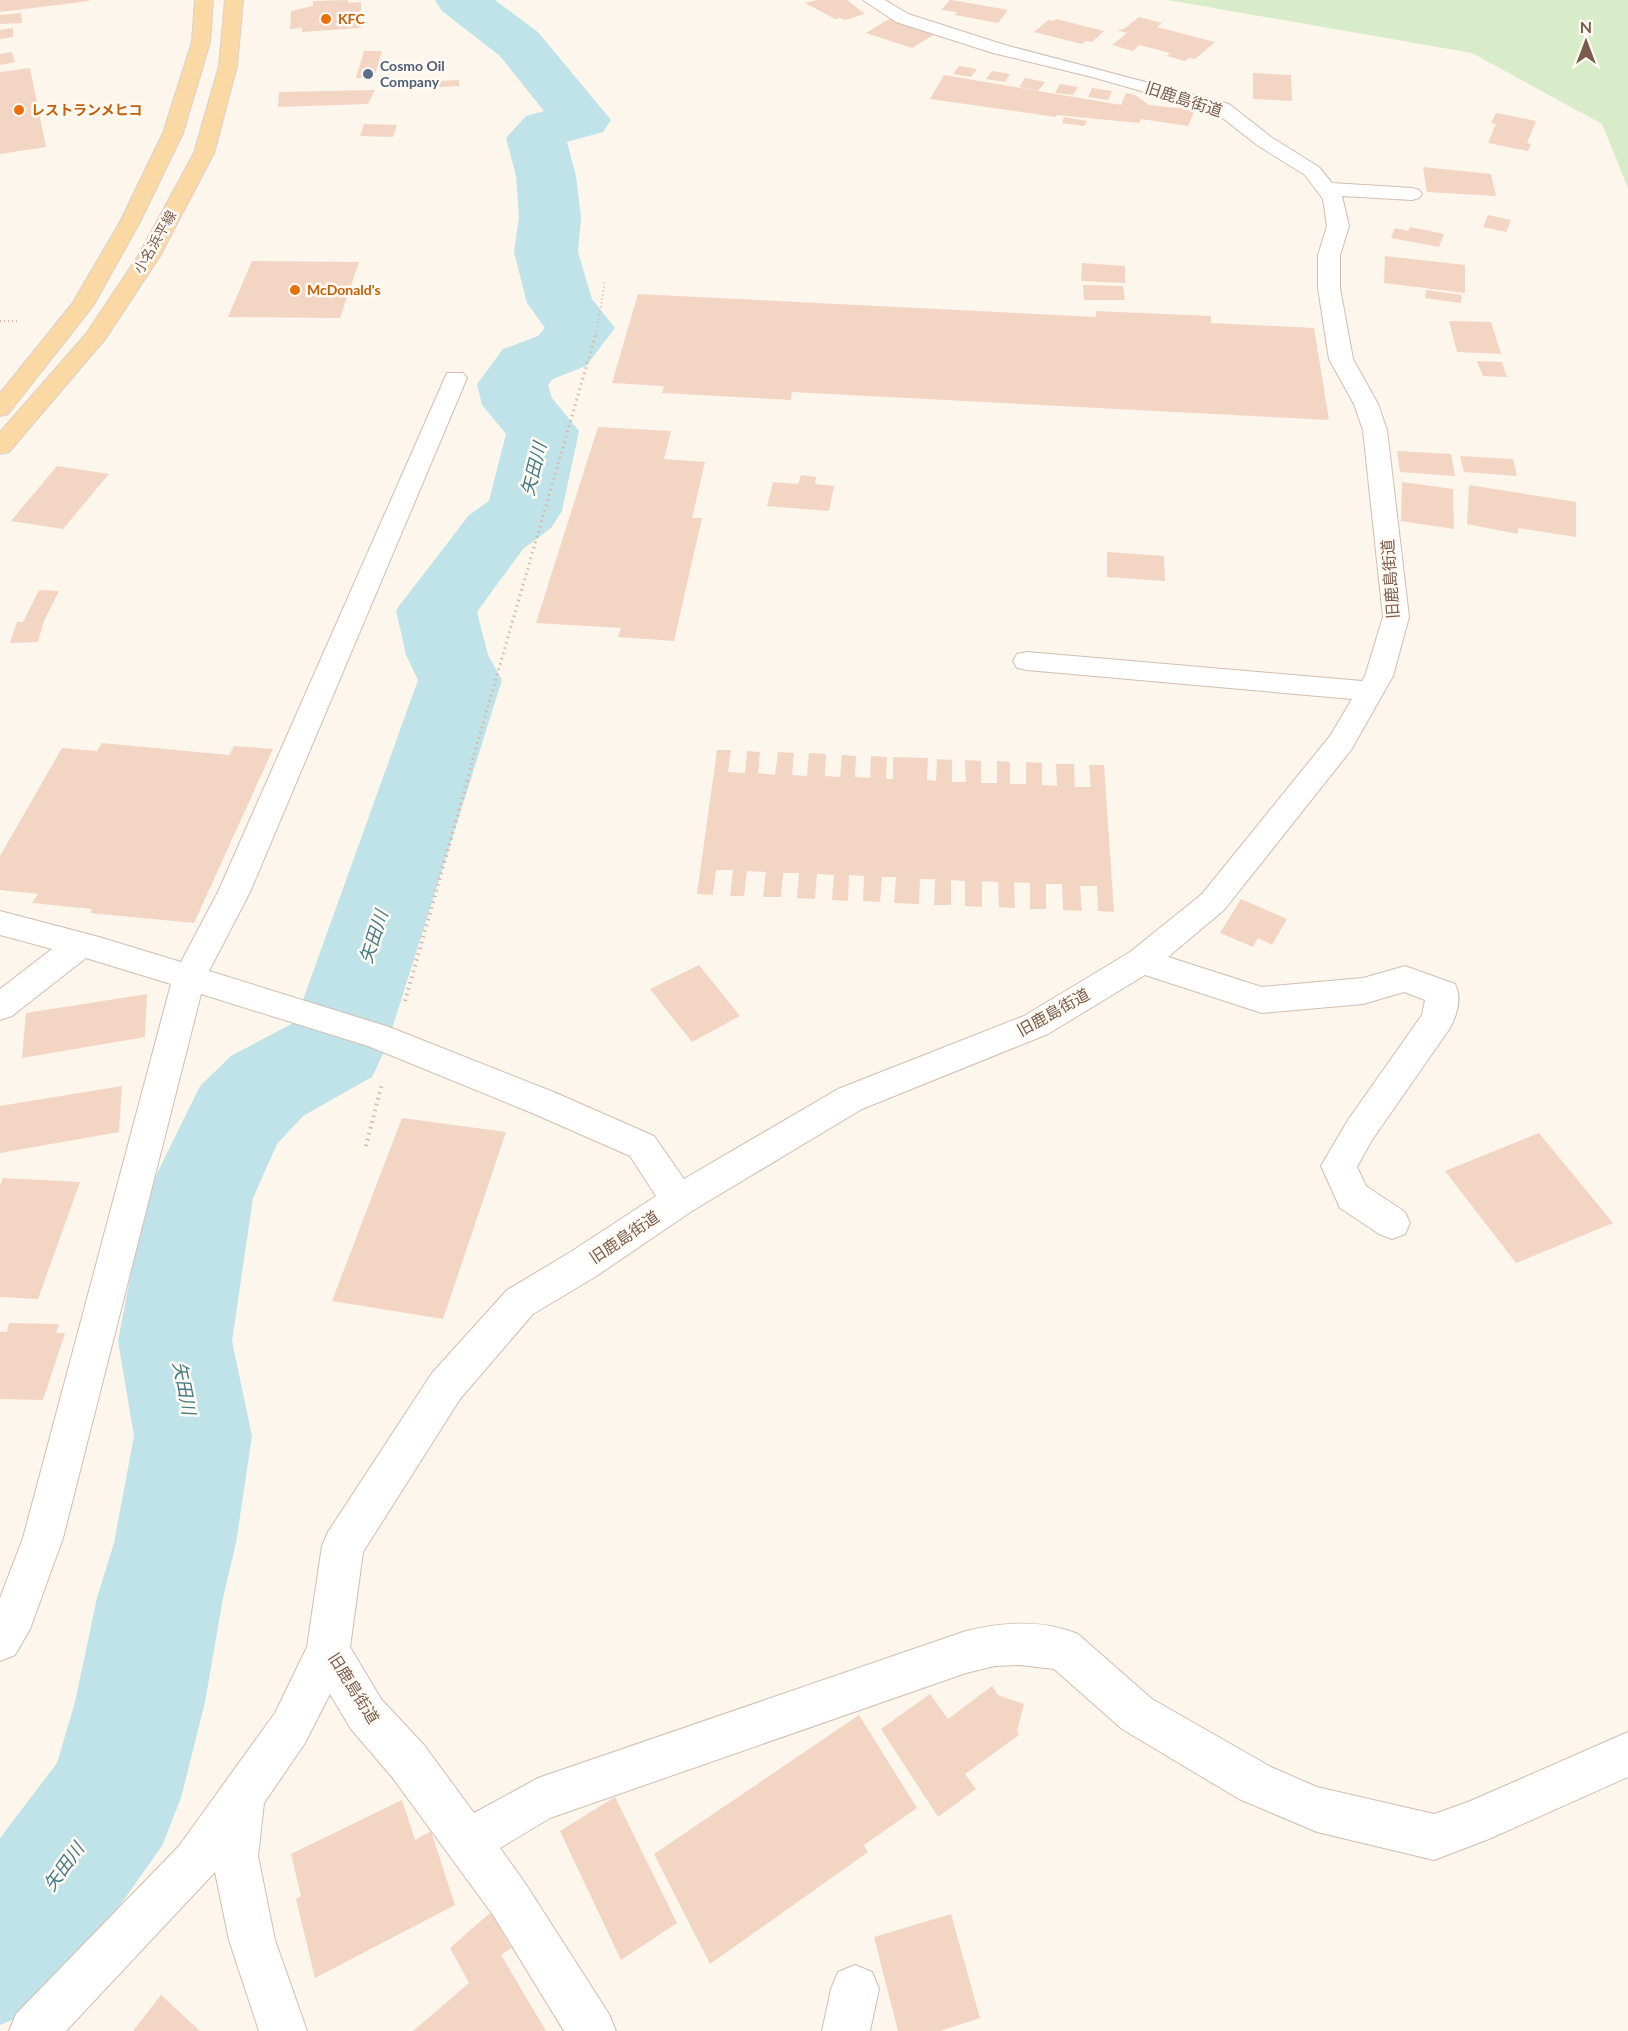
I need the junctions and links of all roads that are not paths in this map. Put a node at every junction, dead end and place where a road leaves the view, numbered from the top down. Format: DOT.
graph roads {
  1 [pos="204,0"];
  2 [pos="234,0"];
  3 [pos="872,0"];
  4 [pos="1326,189"];
  5 [pos="1412,194"];
  6 [pos="454,378"];
  7 [pos="0,409"];
  8 [pos="0,447"];
  9 [pos="1027,661"];
  10 [pos="1370,691"];
  11 [pos="0,923"];
  12 [pos="81,945"];
  13 [pos="1141,961"];
  14 [pos="189,977"];
  15 [pos="0,1007"];
  16 [pos="679,1200"];
  17 [pos="1392,1223"];
  18 [pos="0,1640"];
  19 [pos="328,1651"];
  20 [pos="1628,1754"];
  21 [pos="242,1797"];
  22 [pos="467,1842"];
  23 [pos="33,2031"];
  24 [pos="283,2031"];
  25 [pos="592,2031"];
  1 -- 7 [label="main road, 小名浜平線"];
  2 -- 8 [label="main road, 小名浜平線"];
  3 -- 4 [label="street, 旧鹿島街道"];
  4 -- 5 [label="street"];
  4 -- 10 [label="street, 旧鹿島街道"];
  6 -- 14 [label="street"];
  9 -- 10 [label="street"];
  10 -- 13 [label="street, 旧鹿島街道"];
  11 -- 12 [label="street"];
  12 -- 14 [label="street"];
  12 -- 15 [label="street"];
  13 -- 16 [label="street, 旧鹿島街道"];
  13 -- 17 [label="street"];
  14 -- 16 [label="street"];
  14 -- 18 [label="street"];
  16 -- 19 [label="street, 旧鹿島街道"];
  19 -- 21 [label="street"];
  19 -- 22 [label="street, 旧鹿島街道"];
  20 -- 22 [label="street"];
  21 -- 23 [label="street"];
  21 -- 24 [label="street"];
  22 -- 25 [label="street, 旧鹿島街道"];
}
